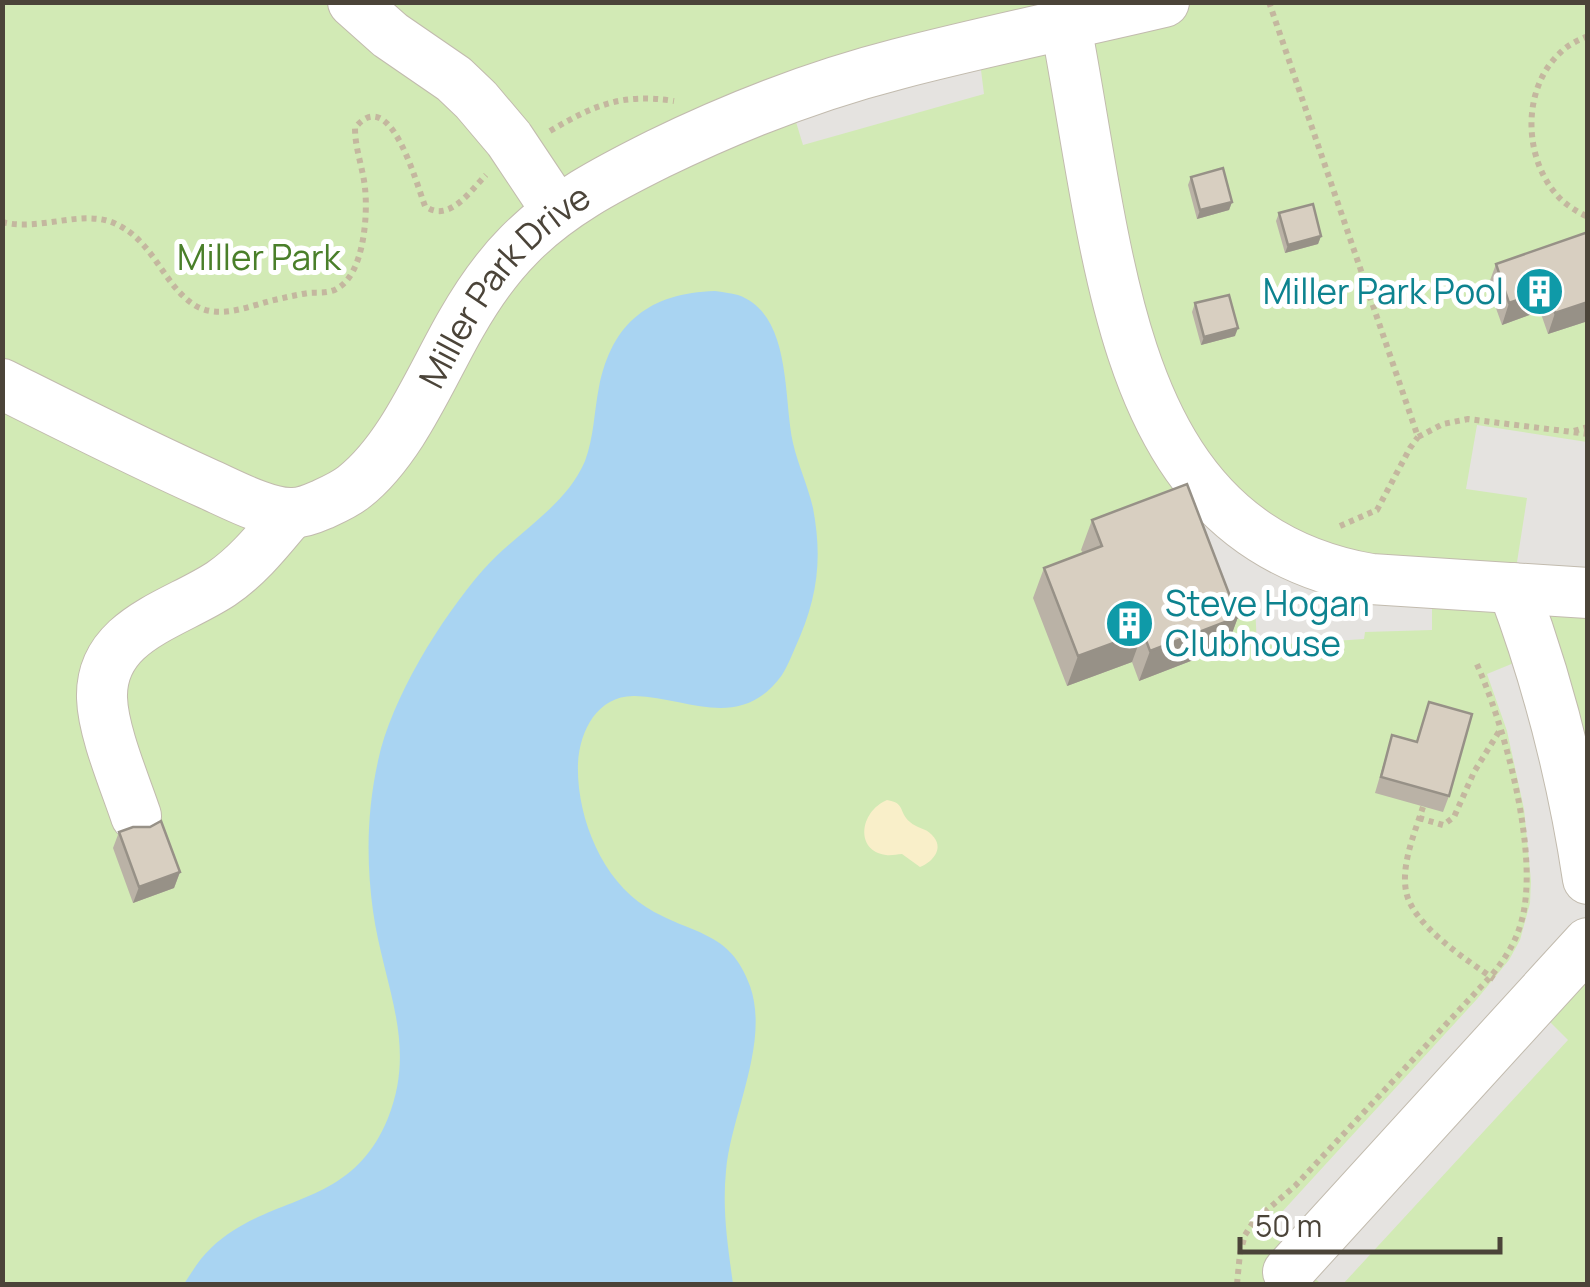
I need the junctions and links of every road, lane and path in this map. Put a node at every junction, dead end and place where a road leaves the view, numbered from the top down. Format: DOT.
graph roads {
  1 [pos="353,2"];
  2 [pos="1164,2"];
  3 [pos="1269,2"];
  4 [pos="1066,26"];
  5 [pos="1588,36"];
  6 [pos="557,211"];
  7 [pos="1588,217"];
  8 [pos="2,384"];
  9 [pos="1588,426"];
  10 [pos="1572,432"];
  11 [pos="1588,434"];
  12 [pos="1418,438"];
  13 [pos="291,514"];
  14 [pos="1278,548"];
  15 [pos="1513,588"];
  16 [pos="1588,593"];
  17 [pos="1475,660"];
  18 [pos="1501,729"];
  19 [pos="1423,806"];
  20 [pos="136,816"];
  21 [pos="1419,818"];
  22 [pos="1588,879"];
  23 [pos="1588,943"];
  24 [pos="1491,976"];
  25 [pos="1532,1006"];
  26 [pos="1288,1272"];
  27 [pos="1237,1284"];
  1 -- 6 [label="street"];
  2 -- 4 [label="street, Miller Park Drive"];
  3 -- 12 [label="path"];
  4 -- 6 [label="street, Miller Park Drive"];
  4 -- 14 [label="street"];
  5 -- 7 [label="path"];
  6 -- 13 [label="street, Miller Park Drive"];
  8 -- 13 [label="street"];
  9 -- 10 [label="path"];
  10 -- 11 [label="path"];
  10 -- 12 [label="path"];
  12 -- 14 [label="path"];
  13 -- 20 [label="street"];
  14 -- 15 [label="street"];
  15 -- 16 [label="street"];
  15 -- 22 [label="street"];
  17 -- 18 [label="path"];
  18 -- 21 [label="path"];
  18 -- 24 [label="path"];
  19 -- 21 [label="path"];
  21 -- 24 [label="path"];
  23 -- 25 [label="street"];
  24 -- 25 [label="path"];
  24 -- 27 [label="path"];
  25 -- 26 [label="street"];
}
